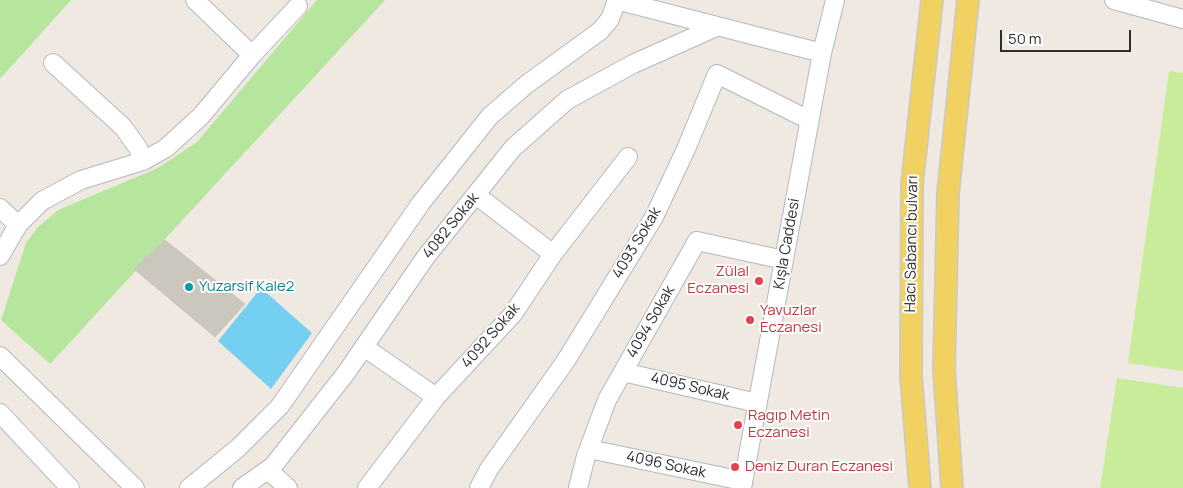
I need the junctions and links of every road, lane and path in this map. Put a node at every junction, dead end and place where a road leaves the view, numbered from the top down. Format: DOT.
graph roads {
  1 [pos="195,0"];
  2 [pos="617,0"];
  3 [pos="932,0"];
  4 [pos="968,0"];
  5 [pos="1114,0"];
  6 [pos="834,1"];
  7 [pos="298,6"];
  8 [pos="1183,19"];
  9 [pos="716,27"];
  10 [pos="822,53"];
  11 [pos="252,55"];
  12 [pos="53,63"];
  13 [pos="809,120"];
  14 [pos="628,157"];
  15 [pos="143,161"];
  16 [pos="476,195"];
  17 [pos="0,208"];
  18 [pos="18,225"];
  19 [pos="553,254"];
  20 [pos="0,256"];
  21 [pos="784,260"];
  22 [pos="364,347"];
  23 [pos="0,356"];
  24 [pos="623,372"];
  25 [pos="436,397"];
  26 [pos="758,403"];
  27 [pos="0,413"];
  28 [pos="589,449"];
  29 [pos="268,470"];
  30 [pos="742,485"];
  31 [pos="70,488"];
  32 [pos="135,488"];
  33 [pos="189,488"];
  34 [pos="242,488"];
  35 [pos="288,488"];
  36 [pos="367,488"];
  37 [pos="479,488"];
  38 [pos="578,488"];
  39 [pos="920,488"];
  40 [pos="952,488"];
  1 -- 11 [label="street"];
  2 -- 9 [label="street"];
  2 -- 33 [label="street"];
  3 -- 39 [label="main road, Hacı Sabancı bulvarı"];
  4 -- 40 [label="main road"];
  5 -- 8 [label="street"];
  6 -- 10 [label="street, Kışla Caddesi"];
  7 -- 11 [label="street"];
  9 -- 10 [label="street"];
  9 -- 16 [label="street, 4082 Sokak"];
  10 -- 13 [label="street, Kışla Caddesi"];
  11 -- 15 [label="street"];
  12 -- 15 [label="street"];
  13 -- 21 [label="street, Kışla Caddesi"];
  13 -- 37 [label="street, 4093 Sokak"];
  14 -- 19 [label="street, 4092 Sokak"];
  15 -- 18 [label="street"];
  16 -- 19 [label="street"];
  16 -- 22 [label="street, 4082 Sokak"];
  17 -- 18 [label="street"];
  18 -- 20 [label="street"];
  19 -- 25 [label="street, 4092 Sokak"];
  21 -- 24 [label="street, 4094 Sokak"];
  21 -- 26 [label="street, Kışla Caddesi"];
  22 -- 25 [label="street"];
  22 -- 29 [label="street, 4082 Sokak"];
  23 -- 32 [label="street"];
  24 -- 26 [label="street, 4095 Sokak"];
  24 -- 28 [label="street, 4094 Sokak"];
  25 -- 36 [label="street, 4092 Sokak"];
  26 -- 30 [label="street, Kışla Caddesi"];
  27 -- 31 [label="street"];
  28 -- 30 [label="street, 4096 Sokak"];
  28 -- 38 [label="street, 4094 Sokak"];
  29 -- 34 [label="street, 4082 Sokak"];
  29 -- 35 [label="street"];
}
